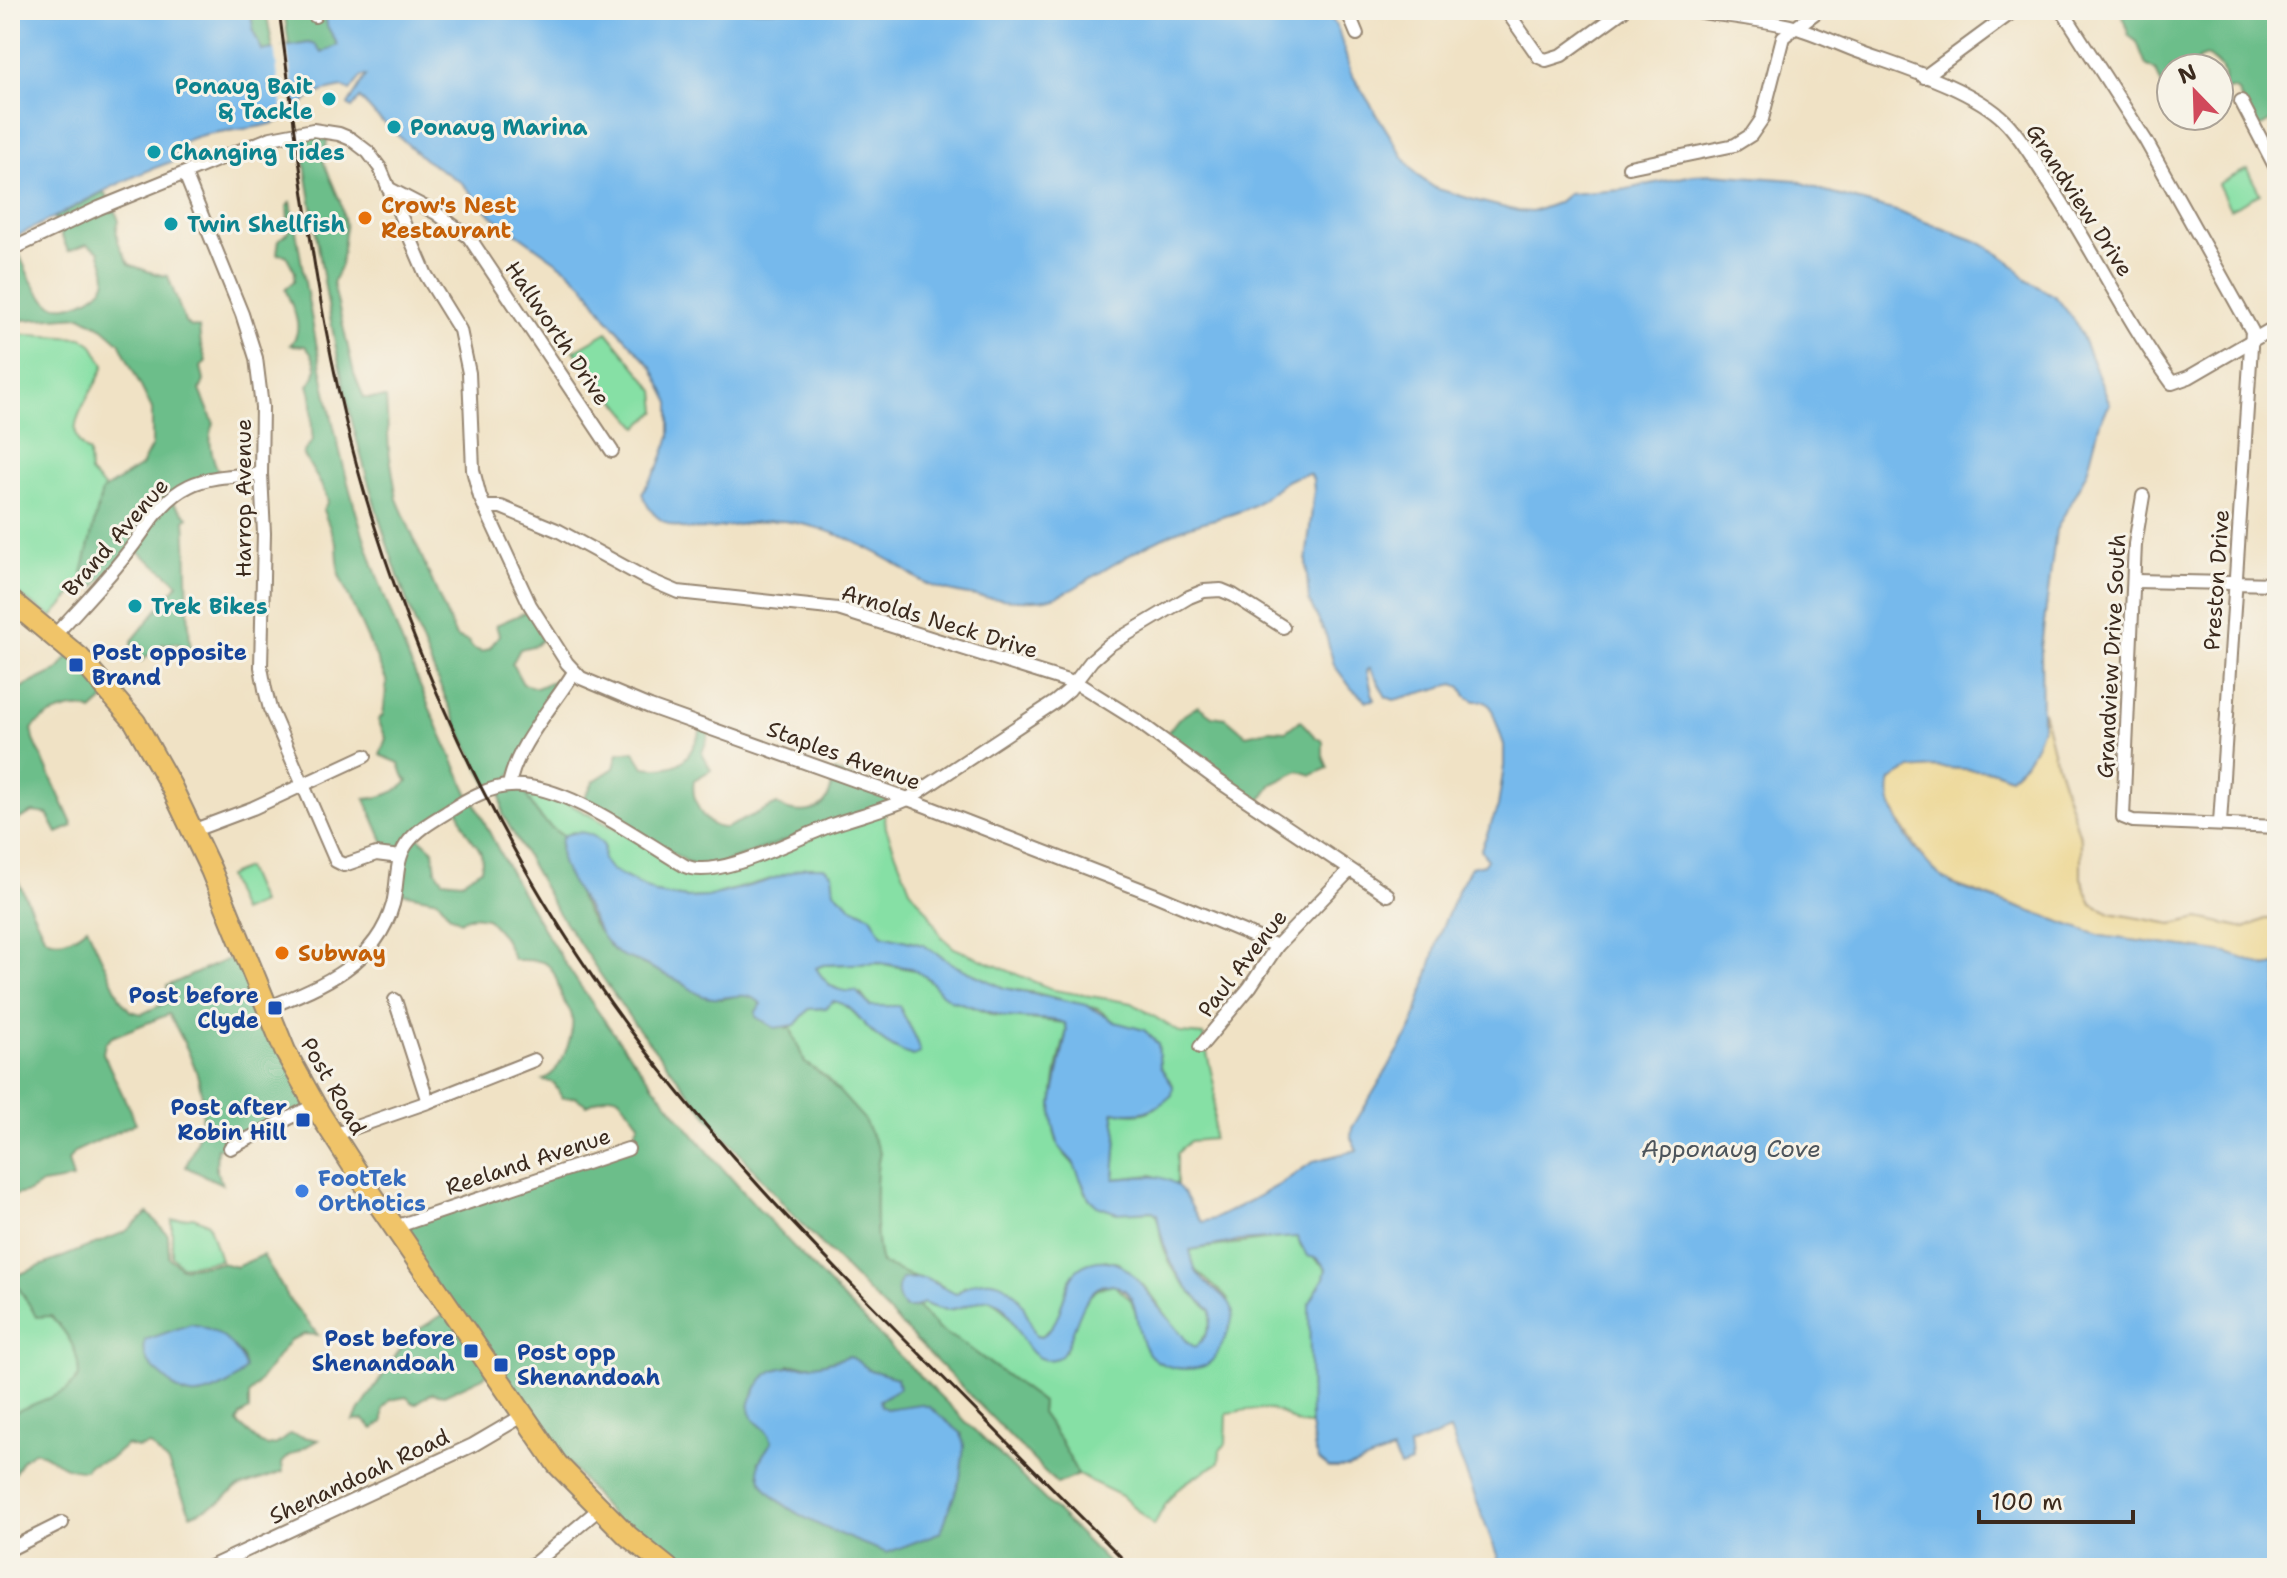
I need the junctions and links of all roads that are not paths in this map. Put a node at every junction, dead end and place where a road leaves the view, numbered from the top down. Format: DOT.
graph roads {
  1 [pos="1347,10"];
  2 [pos="1506,10"];
  3 [pos="1624,10"];
  4 [pos="1691,10"];
  5 [pos="1819,10"];
  6 [pos="2015,10"];
  7 [pos="2062,10"];
  8 [pos="1794,27"];
  9 [pos="1357,34"];
  10 [pos="1924,77"];
  11 [pos="2241,101"];
  12 [pos="1629,167"];
  13 [pos="2277,170"];
  14 [pos="185,174"];
  15 [pos="388,188"];
  16 [pos="10,250"];
  17 [pos="2277,326"];
  18 [pos="2252,340"];
  19 [pos="612,451"];
  20 [pos="261,474"];
  21 [pos="2143,496"];
  22 [pos="485,507"];
  23 [pos="2135,581"];
  24 [pos="2237,583"];
  25 [pos="2277,584"];
  26 [pos="10,600"];
  27 [pos="1283,627"];
  28 [pos="54,636"];
  29 [pos="574,672"];
  30 [pos="1074,683"];
  31 [pos="365,756"];
  32 [pos="302,786"];
  33 [pos="509,786"];
  34 [pos="908,799"];
  35 [pos="2220,823"];
  36 [pos="2277,827"];
  37 [pos="192,831"];
  38 [pos="400,857"];
  39 [pos="1350,870"];
  40 [pos="1388,895"];
  41 [pos="1277,946"];
  42 [pos="395,1000"];
  43 [pos="267,1008"];
  44 [pos="1200,1047"];
  45 [pos="534,1060"];
  46 [pos="428,1102"];
  47 [pos="315,1105"];
  48 [pos="333,1135"];
  49 [pos="230,1148"];
  50 [pos="628,1149"];
  51 [pos="395,1227"];
  52 [pos="524,1415"];
  53 [pos="599,1509"];
  54 [pos="62,1523"];
  55 [pos="10,1549"];
  56 [pos="544,1564"];
  57 [pos="208,1568"];
  58 [pos="525,1568"];
  59 [pos="668,1568"];
  1 -- 9 [label="street"];
  2 -- 3 [label="street"];
  4 -- 8 [label="street, Grandview Drive"];
  5 -- 8 [label="street"];
  6 -- 10 [label="street"];
  7 -- 18 [label="street"];
  8 -- 10 [label="street, Grandview Drive"];
  8 -- 12 [label="street"];
  10 -- 18 [label="street, Grandview Drive"];
  11 -- 13 [label="street"];
  14 -- 15 [label="street"];
  14 -- 16 [label="street"];
  14 -- 20 [label="street, Harrop Avenue"];
  15 -- 19 [label="street, Hallworth Drive"];
  15 -- 22 [label="street"];
  17 -- 18 [label="street"];
  18 -- 24 [label="street, Preston Drive"];
  20 -- 28 [label="street, Brand Avenue"];
  20 -- 32 [label="street, Harrop Avenue"];
  21 -- 23 [label="street, Grandview Drive South"];
  22 -- 29 [label="street, Staples Avenue"];
  22 -- 30 [label="street, Arnolds Neck Drive"];
  23 -- 24 [label="street"];
  23 -- 35 [label="street, Grandview Drive South"];
  24 -- 25 [label="street"];
  24 -- 35 [label="street, Preston Drive"];
  26 -- 28 [label="main road, Post Road"];
  27 -- 30 [label="street"];
  28 -- 37 [label="main road, Post Road"];
  29 -- 33 [label="street"];
  29 -- 34 [label="street, Staples Avenue"];
  30 -- 34 [label="street"];
  30 -- 39 [label="street, Arnolds Neck Drive"];
  31 -- 32 [label="street"];
  32 -- 37 [label="street"];
  32 -- 38 [label="street, Harrop Avenue"];
  33 -- 34 [label="street"];
  33 -- 38 [label="street"];
  34 -- 41 [label="street, Staples Avenue"];
  35 -- 36 [label="street"];
  37 -- 43 [label="main road, Post Road"];
  38 -- 43 [label="street"];
  39 -- 40 [label="street, Arnolds Neck Drive"];
  39 -- 41 [label="street, Paul Avenue"];
  41 -- 44 [label="street, Paul Avenue"];
  42 -- 46 [label="street"];
  43 -- 47 [label="main road, Post Road"];
  45 -- 46 [label="street"];
  46 -- 48 [label="street"];
  47 -- 48 [label="main road, Post Road"];
  47 -- 49 [label="street"];
  48 -- 51 [label="main road, Post Road"];
  50 -- 51 [label="street, Reeland Avenue"];
  51 -- 52 [label="main road, Post Road"];
  52 -- 53 [label="main road, Post Road"];
  52 -- 57 [label="street, Shenandoah Road"];
  53 -- 56 [label="street"];
  53 -- 59 [label="main road, Post Road"];
  54 -- 55 [label="street"];
  56 -- 58 [label="street"];
}
